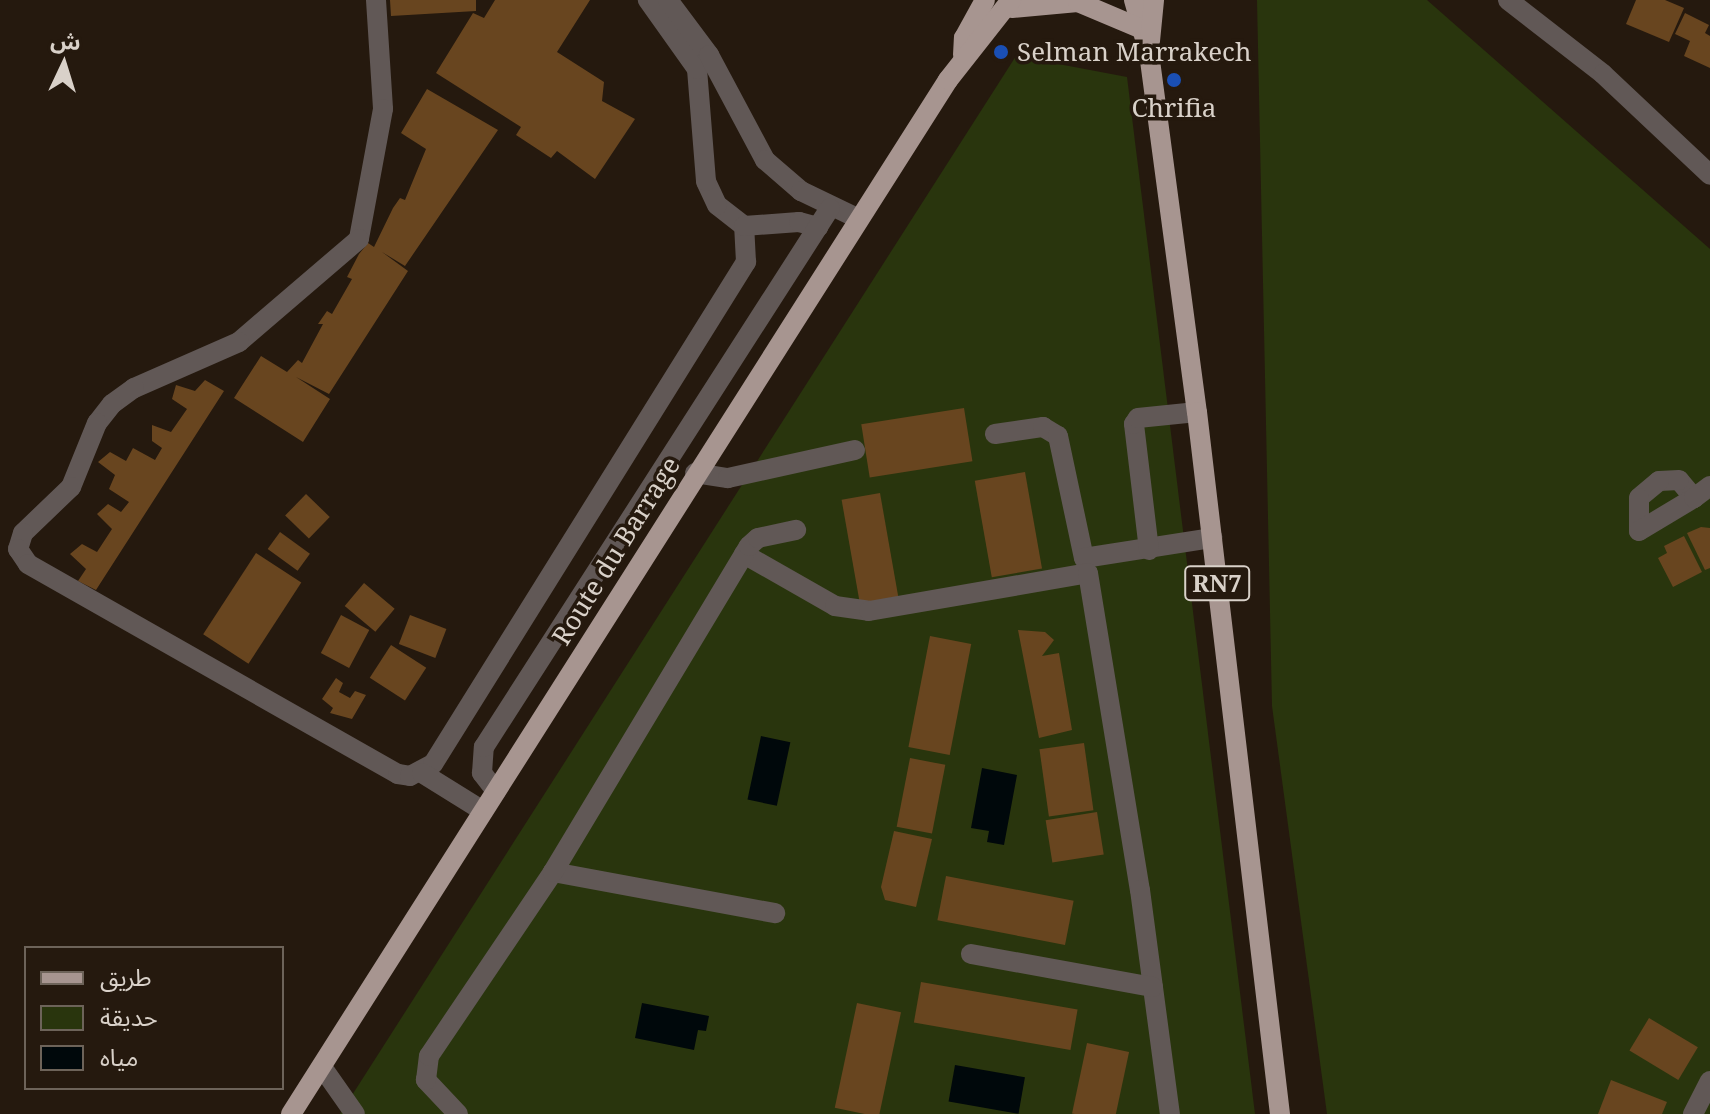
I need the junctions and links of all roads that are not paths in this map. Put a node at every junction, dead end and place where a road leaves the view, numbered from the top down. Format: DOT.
graph roads {
  1 [pos="376,0"];
  2 [pos="648,0"];
  3 [pos="668,0"];
  4 [pos="985,0"];
  5 [pos="1134,0"];
  6 [pos="1154,0"];
  7 [pos="1508,0"];
  8 [pos="1016,3"];
  9 [pos="1142,29"];
  10 [pos="1149,53"];
  11 [pos="962,59"];
  12 [pos="1710,175"];
  13 [pos="830,208"];
  14 [pos="859,219"];
  15 [pos="744,226"];
  16 [pos="818,227"];
  17 [pos="1197,412"];
  18 [pos="995,434"];
  19 [pos="855,450"];
  20 [pos="695,473"];
  21 [pos="796,530"];
  22 [pos="1212,538"];
  23 [pos="1149,550"];
  24 [pos="744,554"];
  25 [pos="422,773"];
  26 [pos="496,791"];
  27 [pos="483,811"];
  28 [pos="553,872"];
  29 [pos="775,913"];
  30 [pos="971,954"];
  31 [pos="1153,987"];
  32 [pos="322,1067"];
  33 [pos="1710,1081"];
  34 [pos="291,1114"];
  35 [pos="355,1114"];
  36 [pos="458,1114"];
  37 [pos="1170,1114"];
  38 [pos="1280,1114"];
  39 [pos="1693,1114"];
  1 -- 25 [label="street"];
  2 -- 15 [label="street"];
  3 -- 13 [label="street"];
  4 -- 11 [label="main road"];
  5 -- 9 [label="main road, RN7"];
  6 -- 10 [label="main road, RN7"];
  7 -- 12 [label="street"];
  8 -- 9 [label="main road"];
  8 -- 11 [label="main road, Route du Barrage"];
  9 -- 10 [label="main road, RN7"];
  10 -- 17 [label="main road, RN7"];
  11 -- 14 [label="main road, Route du Barrage"];
  13 -- 14 [label="street"];
  13 -- 16 [label="street"];
  14 -- 20 [label="main road, Route du Barrage"];
  15 -- 16 [label="street"];
  15 -- 25 [label="street"];
  16 -- 26 [label="street"];
  17 -- 22 [label="main road, RN7"];
  17 -- 23 [label="street"];
  18 -- 23 [label="street"];
  19 -- 20 [label="street"];
  20 -- 26 [label="main road, Route du Barrage"];
  21 -- 24 [label="street"];
  22 -- 23 [label="street"];
  22 -- 38 [label="main road, RN7"];
  24 -- 28 [label="street"];
  24 -- 31 [label="street"];
  25 -- 27 [label="street"];
  26 -- 27 [label="main road, Route du Barrage"];
  27 -- 32 [label="main road, Route du Barrage"];
  28 -- 29 [label="street"];
  28 -- 36 [label="street"];
  30 -- 31 [label="street"];
  31 -- 37 [label="street"];
  32 -- 34 [label="main road, Route du Barrage"];
  32 -- 35 [label="street"];
  33 -- 39 [label="street"];
}
